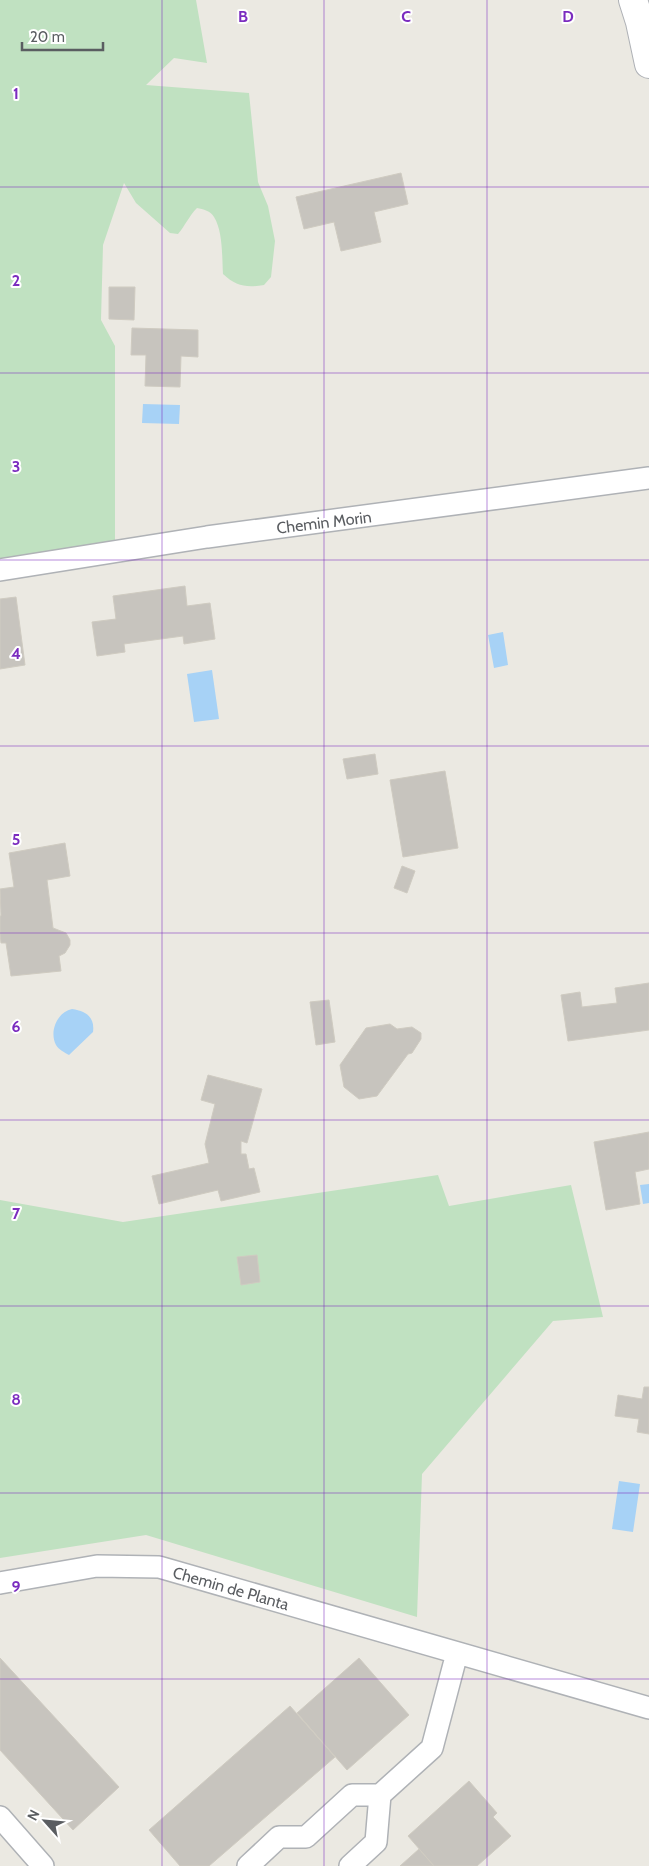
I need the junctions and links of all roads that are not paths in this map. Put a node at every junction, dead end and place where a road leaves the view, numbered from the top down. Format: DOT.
graph roads {
  1 [pos="633,0"];
  2 [pos="649,64"];
  3 [pos="649,478"];
  4 [pos="0,570"];
  5 [pos="0,1583"];
  6 [pos="457,1653"];
  7 [pos="649,1708"];
  8 [pos="380,1795"];
  9 [pos="0,1817"];
  10 [pos="43,1866"];
  11 [pos="248,1866"];
  12 [pos="350,1866"];
  1 -- 2 [label="main road"];
  3 -- 4 [label="street, Chemin Morin"];
  5 -- 6 [label="street, Chemin de Planta"];
  6 -- 7 [label="street, Chemin de Planta"];
  6 -- 8 [label="street"];
  8 -- 11 [label="street"];
  8 -- 12 [label="street"];
  9 -- 10 [label="street"];
}
